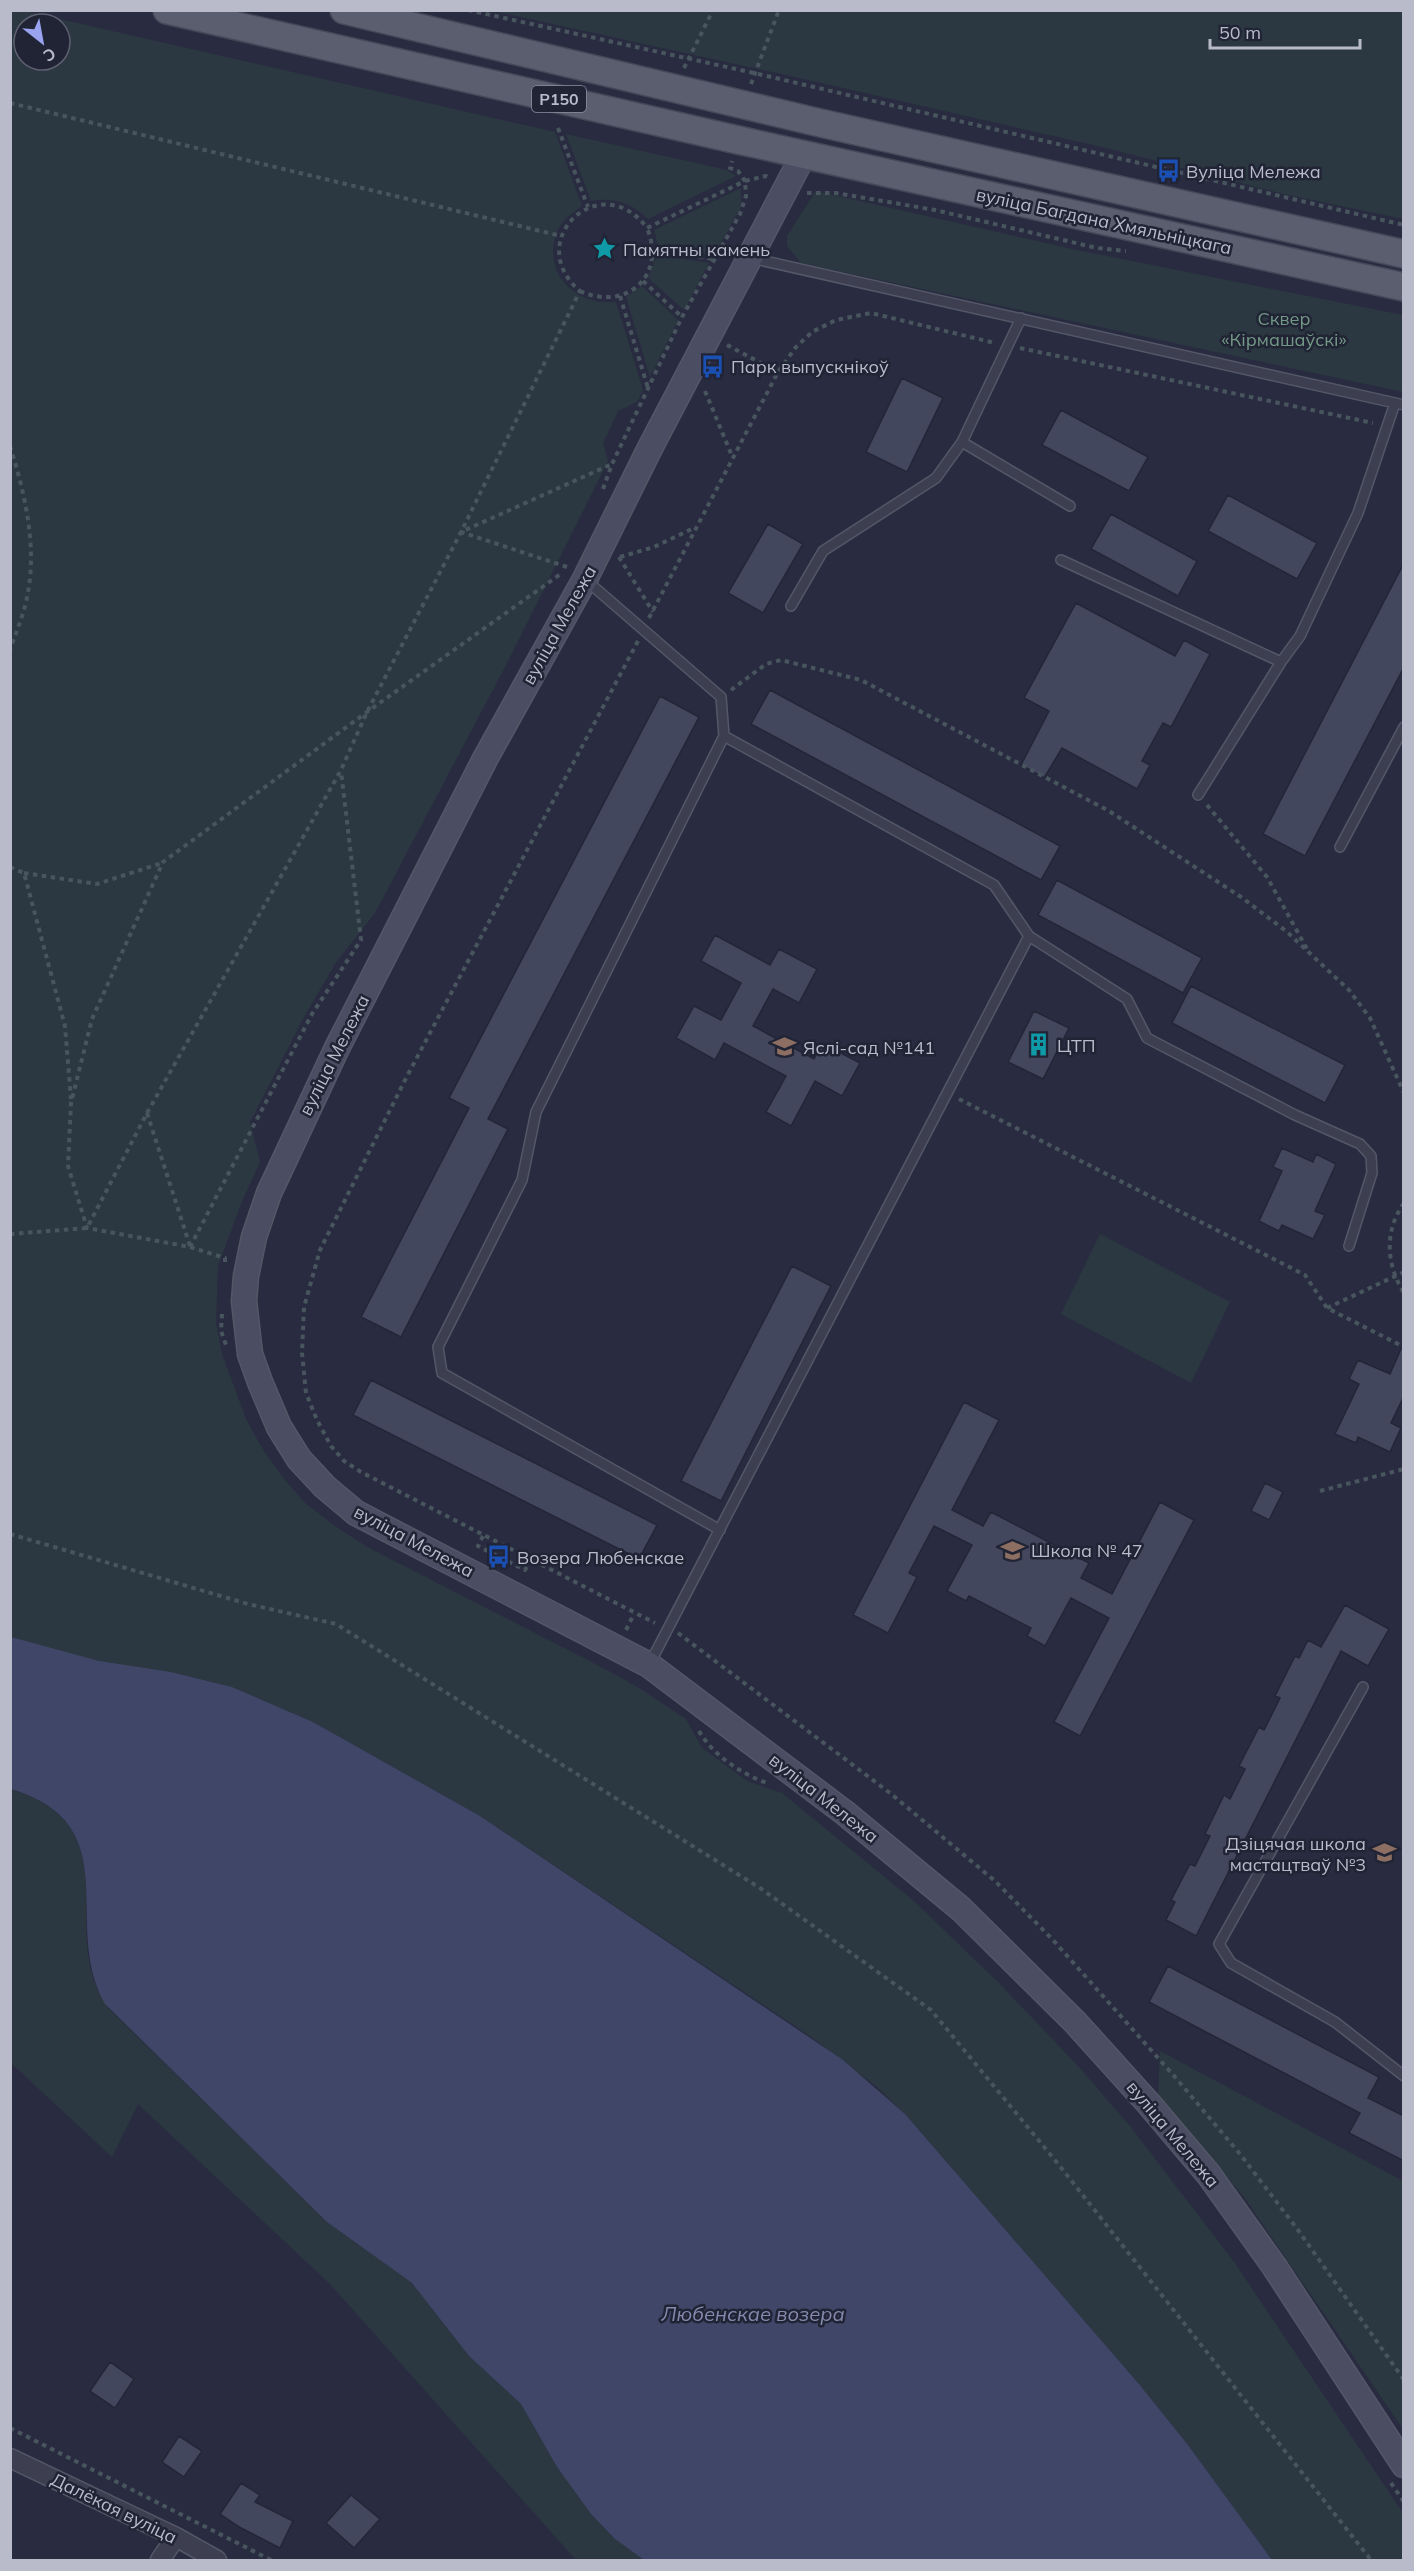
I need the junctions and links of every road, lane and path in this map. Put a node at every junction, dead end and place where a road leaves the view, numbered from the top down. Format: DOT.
graph roads {
  1 [pos="167,10"];
  2 [pos="344,10"];
  3 [pos="468,10"];
  4 [pos="713,10"];
  5 [pos="779,10"];
  6 [pos="687,60"];
  7 [pos="754,73"];
  8 [pos="679,89"];
  9 [pos="749,94"];
  10 [pos="10,103"];
  11 [pos="816,122"];
  12 [pos="558,128"];
  13 [pos="804,154"];
  14 [pos="733,158"];
  15 [pos="745,181"];
  16 [pos="588,207"];
  17 [pos="1404,225"];
  18 [pos="647,228"];
  19 [pos="561,236"];
  20 [pos="654,250"];
  21 [pos="1404,254"];
  22 [pos="751,258"];
  23 [pos="714,259"];
  24 [pos="643,281"];
  25 [pos="1404,287"];
  26 [pos="580,291"];
  27 [pos="620,296"];
  28 [pos="682,317"];
  29 [pos="1021,318"];
  30 [pos="725,344"];
  31 [pos="1008,345"];
  32 [pos="777,372"];
  33 [pos="703,386"];
  34 [pos="649,389"];
  35 [pos="1399,404"];
  36 [pos="1388,426"];
  37 [pos="962,442"];
  38 [pos="10,446"];
  39 [pos="732,456"];
  40 [pos="1070,506"];
  41 [pos="696,528"];
  42 [pos="461,532"];
  43 [pos="614,554"];
  44 [pos="619,557"];
  45 [pos="1061,560"];
  46 [pos="573,575"];
  47 [pos="791,606"];
  48 [pos="653,612"];
  49 [pos="644,629"];
  50 [pos="10,650"];
  51 [pos="1281,662"];
  52 [pos="721,697"];
  53 [pos="367,712"];
  54 [pos="1404,727"];
  55 [pos="724,736"];
  56 [pos="341,771"];
  57 [pos="1198,795"];
  58 [pos="1340,847"];
  59 [pos="163,862"];
  60 [pos="10,867"];
  61 [pos="24,873"];
  62 [pos="1029,936"];
  63 [pos="369,937"];
  64 [pos="361,940"];
  65 [pos="1308,952"];
  66 [pos="947,1093"];
  67 [pos="1404,1093"];
  68 [pos="71,1103"];
  69 [pos="147,1113"];
  70 [pos="1404,1203"];
  71 [pos="87,1227"];
  72 [pos="10,1234"];
  73 [pos="1349,1246"];
  74 [pos="190,1247"];
  75 [pos="224,1268"];
  76 [pos="1404,1272"];
  77 [pos="1394,1276"];
  78 [pos="1404,1293"];
  79 [pos="1327,1308"];
  80 [pos="222,1310"];
  81 [pos="1404,1347"];
  82 [pos="228,1353"];
  83 [pos="1404,1469"];
  84 [pos="1320,1491"];
  85 [pos="720,1530"];
  86 [pos="10,1534"];
  87 [pos="483,1536"];
  88 [pos="531,1560"];
  89 [pos="634,1614"];
  90 [pos="668,1629"];
  91 [pos="624,1634"];
  92 [pos="649,1665"];
  93 [pos="1363,1687"];
  94 [pos="696,1726"];
  95 [pos="777,1786"];
  96 [pos="1404,2076"];
  97 [pos="1404,2380"];
  98 [pos="10,2428"];
  99 [pos="10,2458"];
  100 [pos="1394,2469"];
  101 [pos="1404,2502"];
  102 [pos="176,2537"];
  103 [pos="160,2560"];
  104 [pos="217,2560"];
  105 [pos="271,2560"];
  106 [pos="1371,2560"];
  1 -- 13 [label="main road, Р150"];
  2 -- 8 [label="main road, Р150"];
  3 -- 6 [label="path"];
  4 -- 6 [label="path"];
  5 -- 7 [label="path"];
  6 -- 7 [label="path"];
  6 -- 8 [label="path"];
  7 -- 9 [label="path"];
  7 -- 17 [label="path"];
  8 -- 11 [label="main road, Р150"];
  10 -- 19 [label="path"];
  11 -- 13 [label="main road, вуліца Мележа"];
  11 -- 21 [label="main road, вуліца Багдана Хмяльніцкага"];
  12 -- 16 [label="path"];
  13 -- 22 [label="main road, вуліца Мележа"];
  13 -- 25 [label="main road, вуліца Багдана Хмяльніцкага"];
  14 -- 15 [label="path"];
  15 -- 18 [label="path"];
  15 -- 23 [label="path"];
  16 -- 18 [label="path"];
  16 -- 19 [label="path"];
  18 -- 20 [label="path"];
  19 -- 26 [label="path"];
  20 -- 23 [label="path"];
  20 -- 24 [label="path"];
  22 -- 29 [label="lane"];
  22 -- 46 [label="main road, вуліца Мележа"];
  23 -- 28 [label="path"];
  24 -- 27 [label="path"];
  24 -- 28 [label="path"];
  26 -- 27 [label="path"];
  26 -- 42 [label="path"];
  27 -- 34 [label="path"];
  28 -- 34 [label="path"];
  29 -- 31 [label="lane"];
  29 -- 35 [label="lane"];
  30 -- 32 [label="path"];
  31 -- 32 [label="path"];
  31 -- 36 [label="path"];
  31 -- 37 [label="lane"];
  32 -- 39 [label="path"];
  33 -- 39 [label="path"];
  34 -- 42 [label="path"];
  35 -- 36 [label="lane"];
  36 -- 51 [label="lane"];
  37 -- 40 [label="lane"];
  37 -- 47 [label="lane"];
  38 -- 50 [label="path"];
  39 -- 41 [label="path"];
  41 -- 44 [label="path"];
  41 -- 48 [label="path"];
  42 -- 46 [label="path"];
  42 -- 53 [label="path"];
  43 -- 44 [label="path"];
  44 -- 48 [label="path"];
  45 -- 51 [label="lane"];
  46 -- 49 [label="lane"];
  46 -- 53 [label="path"];
  46 -- 92 [label="main road, вуліца Мележа"];
  48 -- 49 [label="path"];
  49 -- 52 [label="lane"];
  49 -- 87 [label="path"];
  51 -- 57 [label="lane"];
  52 -- 55 [label="lane"];
  52 -- 65 [label="path"];
  53 -- 56 [label="path"];
  53 -- 59 [label="path"];
  54 -- 58 [label="lane"];
  55 -- 62 [label="lane"];
  55 -- 85 [label="lane"];
  56 -- 64 [label="path"];
  56 -- 69 [label="path"];
  57 -- 65 [label="path"];
  59 -- 61 [label="path"];
  59 -- 68 [label="path"];
  60 -- 61 [label="path"];
  61 -- 68 [label="path"];
  62 -- 66 [label="lane"];
  62 -- 73 [label="lane"];
  63 -- 64 [label="path"];
  64 -- 74 [label="path"];
  65 -- 67 [label="path"];
  66 -- 79 [label="path"];
  66 -- 85 [label="lane"];
  68 -- 71 [label="path"];
  69 -- 71 [label="path"];
  69 -- 74 [label="path"];
  70 -- 77 [label="path"];
  71 -- 72 [label="path"];
  71 -- 74 [label="path"];
  74 -- 75 [label="path"];
  76 -- 77 [label="path"];
  77 -- 78 [label="path"];
  77 -- 79 [label="path"];
  79 -- 81 [label="path"];
  80 -- 82 [label="path"];
  83 -- 84 [label="path"];
  85 -- 90 [label="lane"];
  86 -- 106 [label="path"];
  87 -- 88 [label="path"];
  87 -- 88 [label="path"];
  88 -- 89 [label="path"];
  89 -- 90 [label="path"];
  89 -- 91 [label="path"];
  90 -- 92 [label="lane"];
  90 -- 97 [label="path"];
  92 -- 100 [label="main road, вуліца Мележа"];
  93 -- 96 [label="lane"];
  94 -- 95 [label="path"];
  98 -- 105 [label="path"];
  99 -- 102 [label="street, Далёкая вуліца"];
  100 -- 101 [label="path"];
  102 -- 103 [label="street"];
  102 -- 104 [label="street, Далёкая вуліца"];
}
